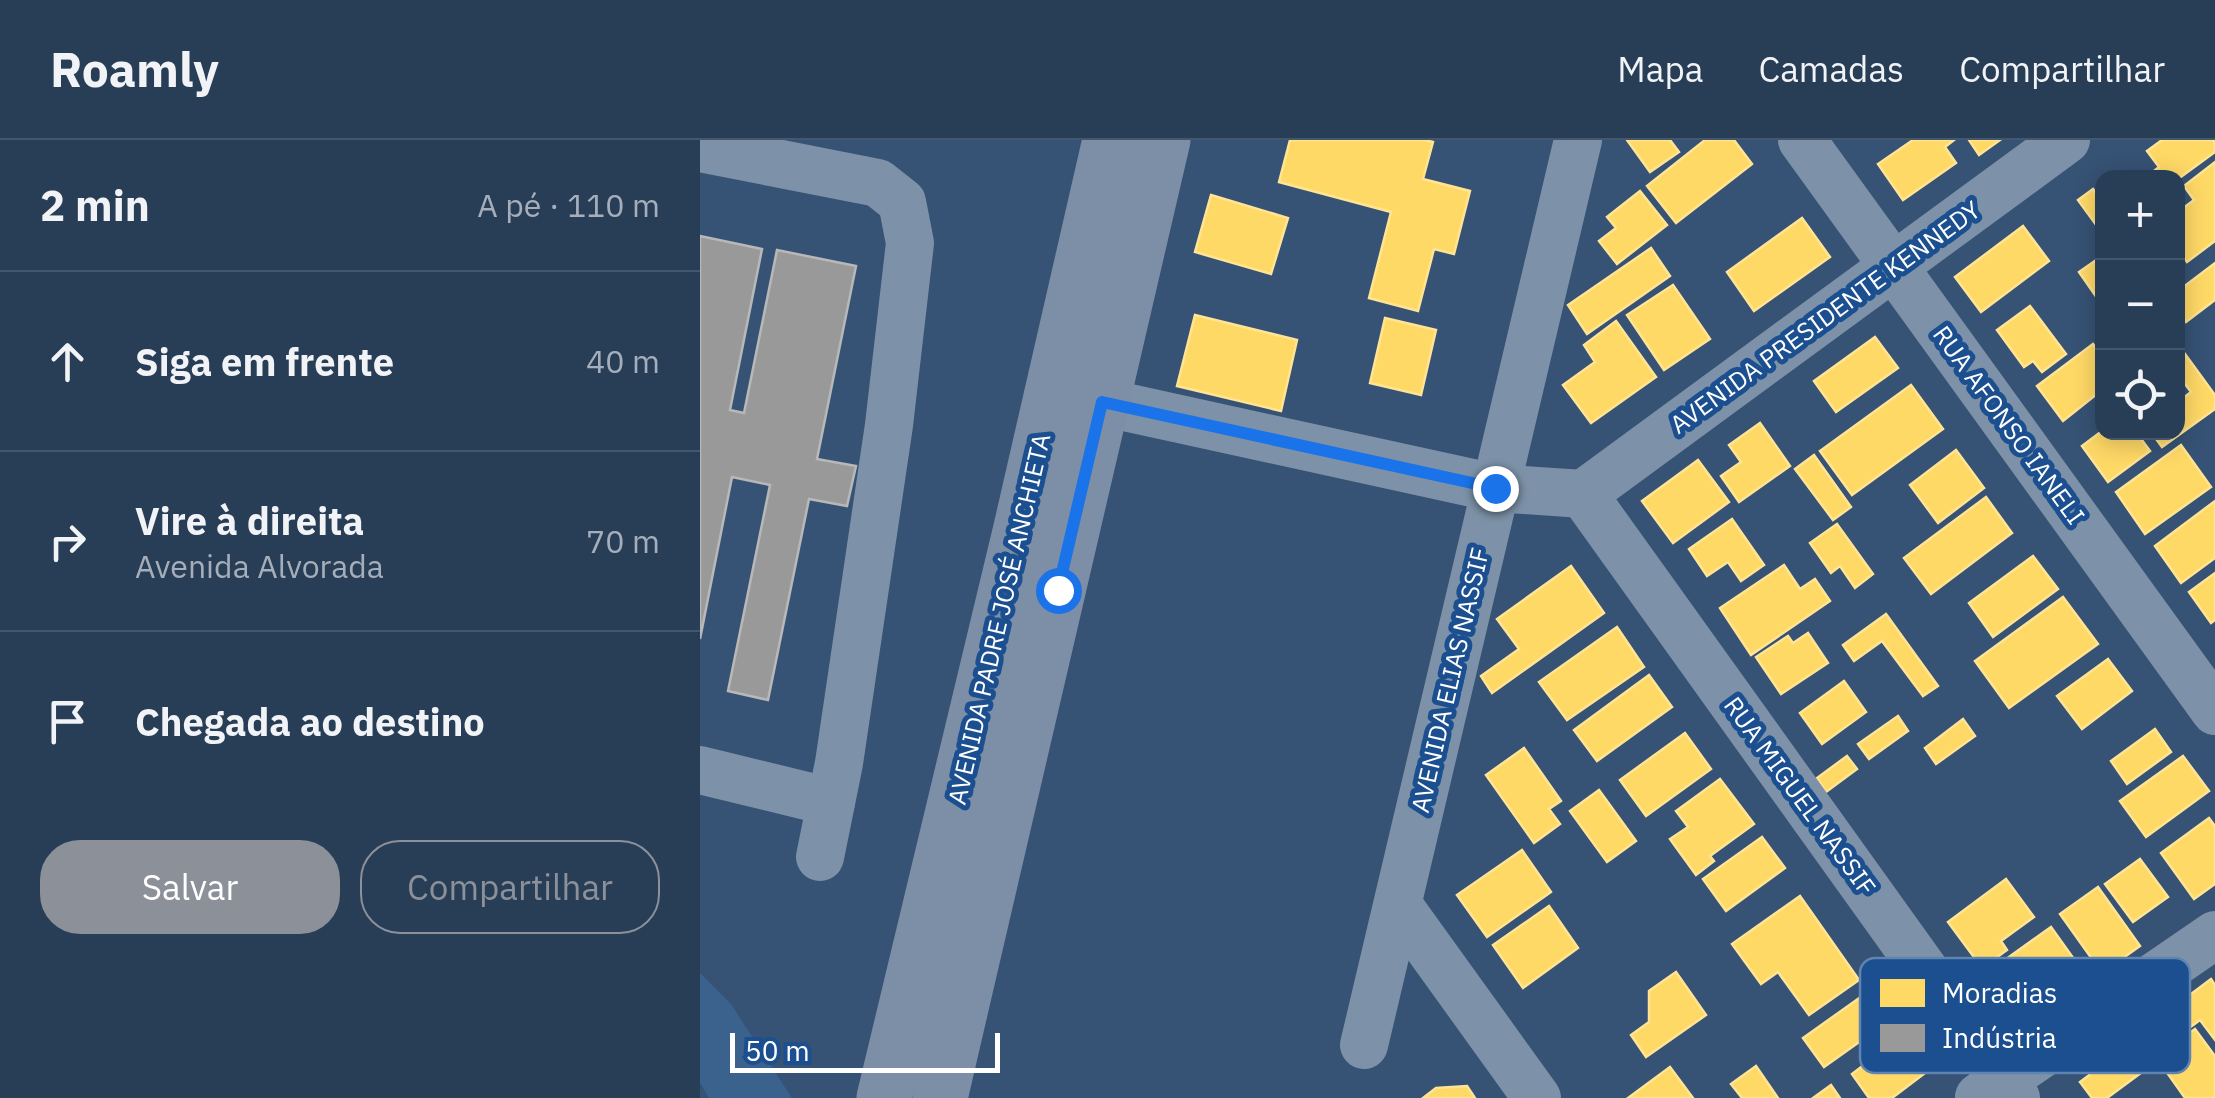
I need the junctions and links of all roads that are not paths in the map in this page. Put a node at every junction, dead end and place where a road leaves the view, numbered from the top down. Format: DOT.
graph roads {
  1 [pos="1110,140"];
  2 [pos="1162,140"];
  3 [pos="1578,140"];
  4 [pos="1802,140"];
  5 [pos="2066,140"];
  6 [pos="700,148"];
  7 [pos="1894,266"];
  8 [pos="1102,402"];
  9 [pos="1495,488"];
  10 [pos="1583,494"];
  11 [pos="2215,710"];
  12 [pos="700,770"];
  13 [pos="831,802"];
  14 [pos="820,857"];
  15 [pos="1398,905"];
  16 [pos="2215,935"];
  17 [pos="1906,958"];
  18 [pos="2183,958"];
  19 [pos="1364,1045"];
  20 [pos="2025,1073"];
  21 [pos="1999,1092"];
  22 [pos="884,1098"];
  23 [pos="940,1098"];
  24 [pos="1538,1098"];
  1 -- 22 [label="main road, AVENIDA PADRE JOSÉ ANCHIETA"];
  2 -- 8 [label="main road, AVENIDA PADRE JOSÉ ANCHIETA"];
  3 -- 9 [label="street, AVENIDA ELIAS NASSIF"];
  4 -- 7 [label="street, RUA AFONSO IANELI"];
  5 -- 7 [label="street, AVENIDA PRESIDENTE KENNEDY"];
  6 -- 13 [label="street"];
  7 -- 10 [label="street, AVENIDA PRESIDENTE KENNEDY"];
  7 -- 11 [label="street, RUA AFONSO IANELI"];
  8 -- 9 [label="street"];
  8 -- 23 [label="main road, AVENIDA PADRE JOSÉ ANCHIETA"];
  9 -- 10 [label="street"];
  9 -- 15 [label="street, AVENIDA ELIAS NASSIF"];
  10 -- 17 [label="street, RUA MIGUEL NASSIF"];
  12 -- 13 [label="street"];
  13 -- 14 [label="street"];
  15 -- 19 [label="street, AVENIDA ELIAS NASSIF"];
  15 -- 24 [label="street"];
  16 -- 18 [label="street"];
  20 -- 21 [label="street"];
}
